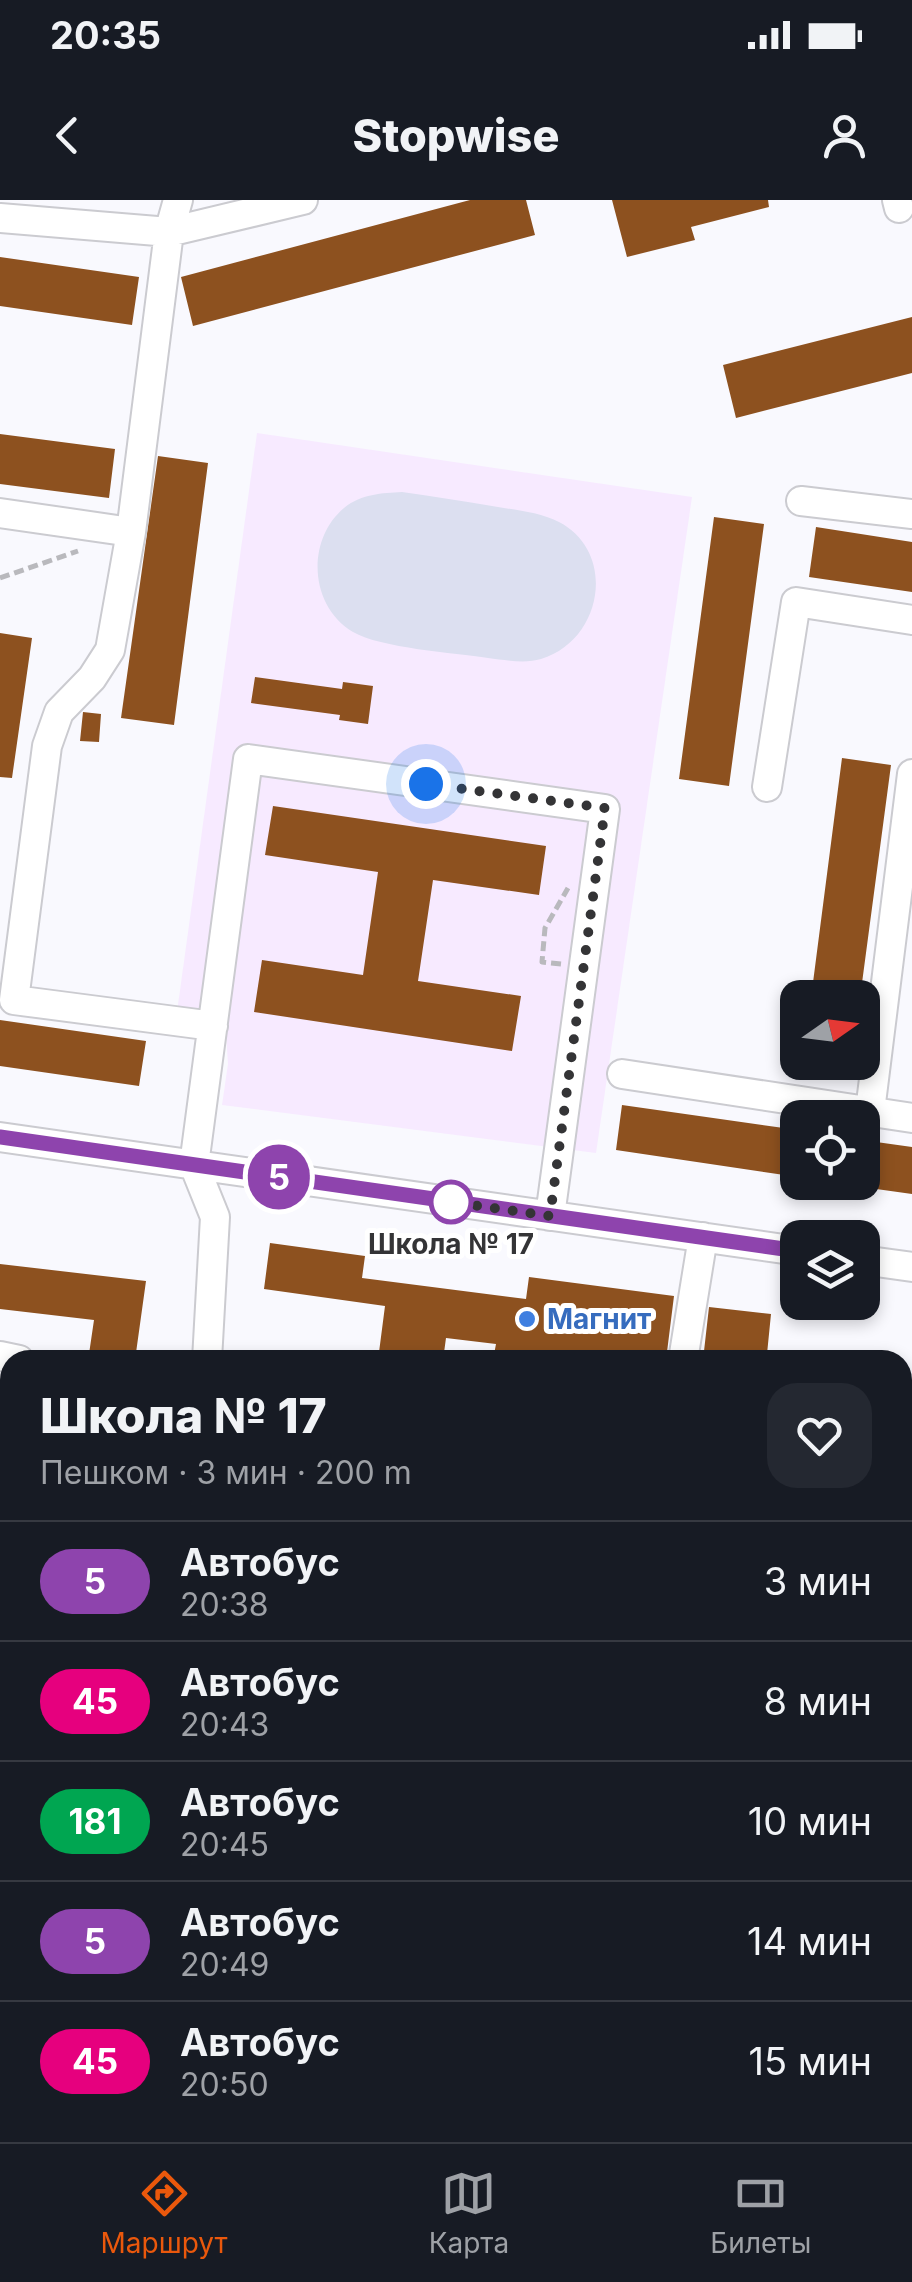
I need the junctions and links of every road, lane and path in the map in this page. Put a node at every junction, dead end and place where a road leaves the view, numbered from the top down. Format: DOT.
graph roads {
  1 [pos="178,200"];
  2 [pos="303,200"];
  3 [pos="0,218"];
  4 [pos="169,232"];
  5 [pos="801,502"];
  6 [pos="0,513"];
  7 [pos="912,514"];
  8 [pos="132,532"];
  9 [pos="0,578"];
  10 [pos="912,620"];
  11 [pos="912,774"];
  12 [pos="767,787"];
  13 [pos="213,1026"];
  14 [pos="622,1074"];
  15 [pos="792,1100"];
  16 [pos="871,1100"];
  17 [pos="880,1113"];
  18 [pos="912,1118"];
  19 [pos="0,1137"];
  20 [pos="194,1165"];
  21 [pos="550,1216"];
  22 [pos="703,1237"];
  23 [pos="780,1248"];
  24 [pos="880,1263"];
  25 [pos="912,1267"];
  26 [pos="207,1350"];
  27 [pos="685,1350"];
  1 -- 4 [label="street"];
  2 -- 4 [label="street"];
  3 -- 4 [label="street"];
  4 -- 8 [label="street"];
  5 -- 7 [label="street"];
  6 -- 8 [label="street"];
  8 -- 9 [label="path"];
  8 -- 13 [label="street"];
  10 -- 12 [label="street"];
  11 -- 16 [label="street"];
  13 -- 20 [label="street"];
  13 -- 21 [label="street"];
  14 -- 15 [label="street"];
  17 -- 18 [label="street"];
  19 -- 20 [label="street"];
  20 -- 21 [label="street"];
  20 -- 26 [label="street"];
  21 -- 22 [label="street"];
  22 -- 23 [label="street"];
  22 -- 27 [label="street"];
  24 -- 25 [label="street"];
}
